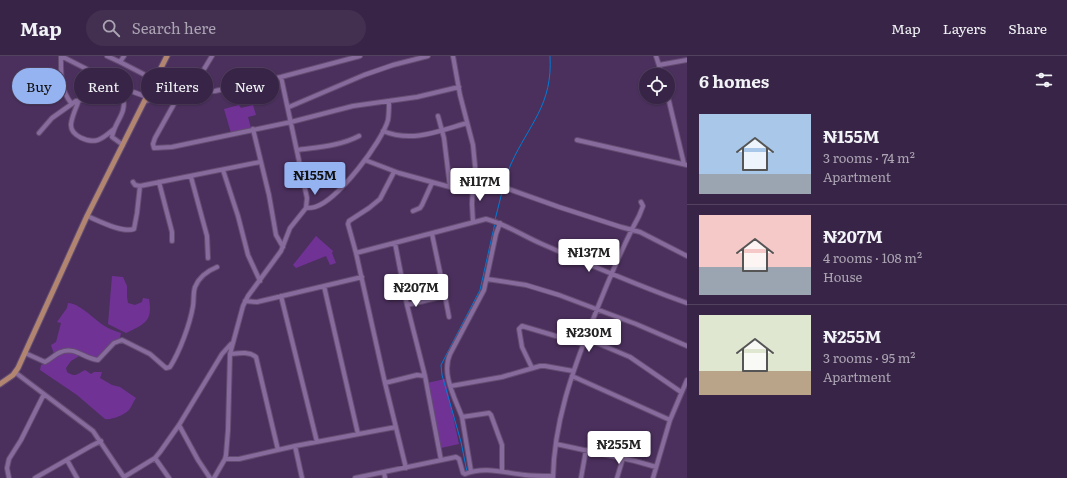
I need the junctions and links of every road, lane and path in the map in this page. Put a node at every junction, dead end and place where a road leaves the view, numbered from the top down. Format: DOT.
graph roads {
  1 [pos="61,56"];
  2 [pos="107,56"];
  3 [pos="124,56"];
  4 [pos="167,56"];
  5 [pos="212,56"];
  6 [pos="360,56"];
  7 [pos="428,56"];
  8 [pos="453,56"];
  9 [pos="656,56"];
  10 [pos="687,60"];
  11 [pos="120,62"];
  12 [pos="658,65"];
  13 [pos="85,68"];
  14 [pos="161,68"];
  15 [pos="204,68"];
  16 [pos="659,68"];
  17 [pos="141,74"];
  18 [pos="281,77"];
  19 [pos="459,87"];
  20 [pos="213,90"];
  21 [pos="389,101"];
  22 [pos="72,103"];
  23 [pos="78,104"];
  24 [pos="124,104"];
  25 [pos="144,104"];
  26 [pos="174,104"];
  27 [pos="670,104"];
  28 [pos="289,107"];
  29 [pos="438,116"];
  30 [pos="291,122"];
  31 [pos="467,123"];
  32 [pos="114,129"];
  33 [pos="253,129"];
  34 [pos="443,130"];
  35 [pos="383,131"];
  36 [pos="39,133"];
  37 [pos="358,136"];
  38 [pos="577,140"];
  39 [pos="123,145"];
  40 [pos="297,150"];
  41 [pos="365,160"];
  42 [pos="260,162"];
  43 [pos="686,165"];
  44 [pos="223,170"];
  45 [pos="394,172"];
  46 [pos="191,176"];
  47 [pos="478,181"];
  48 [pos="133,182"];
  49 [pos="159,182"];
  50 [pos="432,183"];
  51 [pos="473,184"];
  52 [pos="140,186"];
  53 [pos="450,187"];
  54 [pos="641,202"];
  55 [pos="306,208"];
  56 [pos="413,211"];
  57 [pos="87,216"];
  58 [pos="473,222"];
  59 [pos="497,223"];
  60 [pos="631,230"];
  61 [pos="432,234"];
  62 [pos="172,241"];
  63 [pos="395,243"];
  64 [pos="283,247"];
  65 [pos="356,253"];
  66 [pos="687,256"];
  67 [pos="208,258"];
  68 [pos="218,268"];
  69 [pos="611,274"];
  70 [pos="362,278"];
  71 [pos="487,279"];
  72 [pos="260,281"];
  73 [pos="324,286"];
  74 [pos="281,296"];
  75 [pos="445,296"];
  76 [pos="245,301"];
  77 [pos="687,303"];
  78 [pos="407,305"];
  79 [pos="597,310"];
  80 [pos="449,316"];
  81 [pos="586,338"];
  82 [pos="232,342"];
  83 [pos="583,344"];
  84 [pos="687,346"];
  85 [pos="25,353"];
  86 [pos="230,354"];
  87 [pos="422,366"];
  88 [pos="532,368"];
  89 [pos="16,373"];
  90 [pos="573,373"];
  91 [pos="417,375"];
  92 [pos="425,376"];
  93 [pos="687,380"];
  94 [pos="385,383"];
  95 [pos="0,384"];
  96 [pos="451,386"];
  97 [pos="682,392"];
  98 [pos="44,394"];
  99 [pos="462,417"];
  100 [pos="670,420"];
  101 [pos="179,425"];
  102 [pos="396,427"];
  103 [pos="358,434"];
  104 [pos="101,441"];
  105 [pos="317,442"];
  106 [pos="556,444"];
  107 [pos="295,446"];
  108 [pos="278,450"];
  109 [pos="586,450"];
  110 [pos="155,458"];
  111 [pos="623,458"];
  112 [pos="225,459"];
  113 [pos="67,460"];
  114 [pos="440,460"];
  115 [pos="656,467"];
  116 [pos="406,468"];
  117 [pos="502,471"];
  118 [pos="384,472"];
  119 [pos="217,473"];
  120 [pos="468,473"];
  121 [pos="125,477"];
  122 [pos="553,477"];
  123 [pos="8,478"];
  124 [pos="35,478"];
  125 [pos="77,478"];
  126 [pos="169,478"];
  127 [pos="210,478"];
  128 [pos="214,478"];
  129 [pos="220,478"];
  130 [pos="302,478"];
  131 [pos="355,478"];
  132 [pos="386,478"];
  133 [pos="581,478"];
  134 [pos="617,478"];
  135 [pos="653,478"];
  1 -- 13 [label="street"];
  1 -- 22 [label="street"];
  2 -- 11 [label="street"];
  3 -- 11 [label="street"];
  4 -- 14 [label="main road"];
  5 -- 15 [label="street"];
  6 -- 18 [label="street"];
  7 -- 28 [label="street"];
  8 -- 19 [label="street"];
  9 -- 12 [label="street"];
  10 -- 12 [label="street"];
  11 -- 17 [label="street"];
  12 -- 16 [label="street"];
  18 -- 20 [label="street"];
  18 -- 28 [label="street"];
  19 -- 21 [label="street"];
  19 -- 31 [label="street"];
  21 -- 30 [label="street"];
  21 -- 35 [label="street"];
  22 -- 36 [label="street"];
  23 -- 32 [label="street"];
  24 -- 32 [label="street"];
  25 -- 39 [label="main road"];
  26 -- 33 [label="street"];
  27 -- 43 [label="street"];
  28 -- 30 [label="street"];
  29 -- 34 [label="street"];
  30 -- 33 [label="street"];
  30 -- 40 [label="street"];
  31 -- 34 [label="street"];
  31 -- 47 [label="street"];
  32 -- 39 [label="street"];
  33 -- 42 [label="street"];
  34 -- 35 [label="street"];
  34 -- 53 [label="street"];
  35 -- 41 [label="street"];
  37 -- 40 [label="street"];
  38 -- 43 [label="street"];
  39 -- 57 [label="main road"];
  40 -- 55 [label="street"];
  41 -- 45 [label="street"];
  41 -- 55 [label="street"];
  42 -- 44 [label="street"];
  42 -- 64 [label="street"];
  44 -- 46 [label="street"];
  44 -- 72 [label="street"];
  45 -- 50 [label="street"];
  45 -- 65 [label="street"];
  46 -- 49 [label="street"];
  46 -- 67 [label="street"];
  47 -- 51 [label="street"];
  47 -- 60 [label="street"];
  48 -- 52 [label="street"];
  49 -- 52 [label="street"];
  49 -- 62 [label="street"];
  50 -- 53 [label="street"];
  50 -- 56 [label="street"];
  51 -- 53 [label="street"];
  51 -- 58 [label="street"];
  52 -- 57 [label="street"];
  54 -- 60 [label="street"];
  55 -- 64 [label="street"];
  57 -- 85 [label="main road"];
  58 -- 59 [label="street"];
  58 -- 61 [label="street"];
  59 -- 69 [label="street"];
  59 -- 71 [label="street"];
  60 -- 66 [label="street"];
  60 -- 69 [label="street"];
  61 -- 63 [label="street"];
  61 -- 75 [label="street"];
  63 -- 65 [label="street"];
  63 -- 78 [label="street"];
  64 -- 72 [label="street"];
  65 -- 70 [label="street"];
  68 -- 85 [label="street"];
  69 -- 77 [label="street"];
  69 -- 79 [label="street"];
  70 -- 73 [label="street"];
  70 -- 94 [label="street"];
  71 -- 79 [label="street"];
  71 -- 96 [label="street"];
  72 -- 76 [label="street"];
  73 -- 74 [label="street"];
  73 -- 103 [label="street"];
  74 -- 76 [label="street"];
  74 -- 105 [label="street"];
  75 -- 78 [label="street"];
  75 -- 80 [label="street"];
  76 -- 82 [label="street"];
  78 -- 87 [label="street"];
  79 -- 81 [label="street"];
  79 -- 84 [label="street"];
  81 -- 83 [label="street"];
  81 -- 97 [label="street"];
  82 -- 86 [label="street"];
  82 -- 101 [label="street"];
  83 -- 88 [label="street"];
  83 -- 90 [label="street"];
  85 -- 89 [label="main road"];
  86 -- 108 [label="street"];
  86 -- 112 [label="street"];
  87 -- 91 [label="street"];
  87 -- 92 [label="street"];
  88 -- 90 [label="street"];
  88 -- 96 [label="street"];
  89 -- 95 [label="main road"];
  89 -- 98 [label="street"];
  90 -- 100 [label="street"];
  90 -- 106 [label="street"];
  91 -- 92 [label="street"];
  91 -- 94 [label="street"];
  92 -- 114 [label="street"];
  93 -- 97 [label="street"];
  94 -- 102 [label="street"];
  96 -- 99 [label="street"];
  97 -- 100 [label="street"];
  98 -- 104 [label="street"];
  98 -- 123 [label="street"];
  99 -- 117 [label="street"];
  99 -- 120 [label="street"];
  100 -- 115 [label="street"];
  101 -- 110 [label="street"];
  101 -- 127 [label="street"];
  102 -- 103 [label="street"];
  102 -- 116 [label="street"];
  103 -- 105 [label="street"];
  104 -- 113 [label="street"];
  104 -- 121 [label="street"];
  105 -- 107 [label="street"];
  106 -- 109 [label="street"];
  106 -- 122 [label="street"];
  107 -- 108 [label="street"];
  107 -- 130 [label="street"];
  108 -- 112 [label="street"];
  109 -- 111 [label="street"];
  109 -- 133 [label="street"];
  110 -- 121 [label="street"];
  110 -- 126 [label="street"];
  111 -- 115 [label="street"];
  111 -- 134 [label="street"];
  112 -- 119 [label="street"];
  113 -- 124 [label="street"];
  113 -- 125 [label="street"];
  114 -- 116 [label="street"];
  114 -- 120 [label="street"];
  115 -- 135 [label="street"];
  116 -- 118 [label="street"];
  117 -- 120 [label="street"];
  117 -- 122 [label="street"];
  118 -- 131 [label="street"];
  118 -- 132 [label="street"];
  119 -- 128 [label="street"];
  119 -- 129 [label="street"];
}
